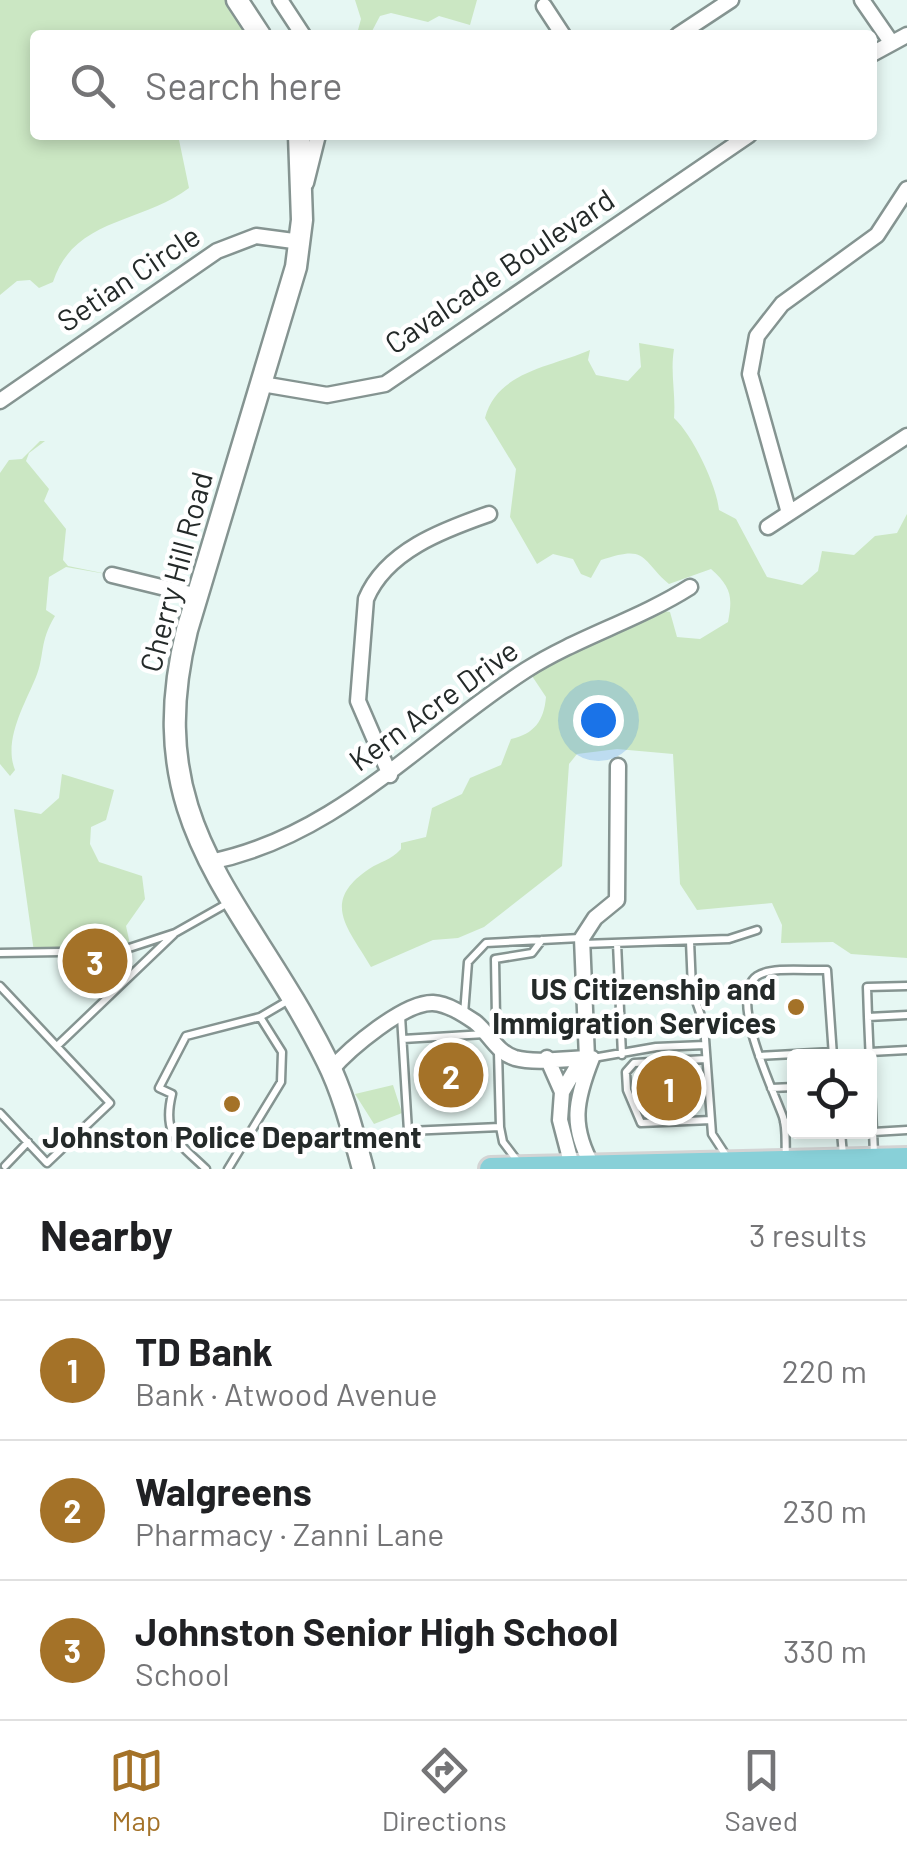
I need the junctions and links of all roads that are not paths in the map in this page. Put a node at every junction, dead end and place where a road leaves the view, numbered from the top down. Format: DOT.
graph roads {
  1 [pos="237,0"];
  2 [pos="280,0"];
  3 [pos="862,0"];
  4 [pos="724,2"];
  5 [pos="544,6"];
  6 [pos="257,30"];
  7 [pos="300,30"];
  8 [pos="560,30"];
  9 [pos="685,30"];
  10 [pos="907,35"];
  11 [pos="891,42"];
  12 [pos="877,51"];
  13 [pos="299,140"];
  14 [pos="317,140"];
  15 [pos="742,140"];
  16 [pos="907,189"];
  17 [pos="302,198"];
  18 [pos="300,242"];
  19 [pos="262,384"];
  20 [pos="0,402"];
  21 [pos="907,436"];
  22 [pos="788,513"];
  23 [pos="488,514"];
  24 [pos="768,527"];
  25 [pos="112,574"];
  26 [pos="690,587"];
  27 [pos="198,596"];
  28 [pos="618,766"];
  29 [pos="390,775"];
  30 [pos="210,862"];
  31 [pos="233,901"];
  32 [pos="757,930"];
  33 [pos="175,934"];
  34 [pos="542,940"];
  35 [pos="582,941"];
  36 [pos="690,941"];
  37 [pos="616,943"];
  38 [pos="0,953"];
  39 [pos="0,986"];
  40 [pos="907,986"];
  41 [pos="292,998"];
  42 [pos="401,1014"];
  43 [pos="907,1015"];
  44 [pos="464,1016"];
  45 [pos="260,1017"];
  46 [pos="868,1017"];
  47 [pos="586,1028"];
  48 [pos="487,1034"];
  49 [pos="402,1039"];
  50 [pos="57,1046"];
  51 [pos="705,1046"];
  52 [pos="498,1048"];
  53 [pos="832,1049"];
  54 [pos="870,1049"];
  55 [pos="907,1050"];
  56 [pos="877,1052"];
  57 [pos="622,1055"];
  58 [pos="787,1055"];
  59 [pos="759,1056"];
  60 [pos="547,1058"];
  61 [pos="587,1058"];
  62 [pos="706,1059"];
  63 [pos="327,1061"];
  64 [pos="787,1087"];
  65 [pos="771,1088"];
  66 [pos="562,1092"];
  67 [pos="0,1113"];
  68 [pos="711,1120"];
  69 [pos="784,1122"];
  70 [pos="787,1122"];
  71 [pos="500,1127"];
  72 [pos="907,1130"];
  73 [pos="877,1132"];
  74 [pos="841,1139"];
  75 [pos="874,1139"];
  76 [pos="28,1142"];
  77 [pos="907,1159"];
  78 [pos="843,1161"];
  79 [pos="733,1164"];
  80 [pos="876,1164"];
  81 [pos="4,1165"];
  82 [pos="784,1165"];
  83 [pos="523,1167"];
  84 [pos="591,1167"];
  85 [pos="206,1169"];
  86 [pos="228,1169"];
  87 [pos="363,1169"];
  88 [pos="490,1169"];
  1 -- 6 [label="main road"];
  2 -- 7 [label="street"];
  3 -- 11 [label="street"];
  4 -- 9 [label="street"];
  5 -- 8 [label="street"];
  10 -- 11 [label="street"];
  11 -- 12 [label="street"];
  13 -- 17 [label="main road, Cherry Hill Road"];
  14 -- 17 [label="street"];
  15 -- 19 [label="street, Cavalcade Boulevard"];
  16 -- 22 [label="street"];
  17 -- 18 [label="main road, Cherry Hill Road"];
  18 -- 19 [label="main road, Cherry Hill Road"];
  18 -- 20 [label="street, Setian Circle"];
  19 -- 27 [label="main road, Cherry Hill Road"];
  21 -- 22 [label="street"];
  22 -- 24 [label="street"];
  23 -- 29 [label="street"];
  25 -- 27 [label="street"];
  26 -- 29 [label="street, Kern Acre Drive"];
  27 -- 30 [label="main road, Cherry Hill Road"];
  28 -- 35 [label="street"];
  29 -- 30 [label="street, Kern Acre Drive"];
  30 -- 31 [label="main road, Cherry Hill Road"];
  31 -- 33 [label="lane"];
  31 -- 41 [label="main road, Cherry Hill Road"];
  32 -- 36 [label="lane"];
  33 -- 38 [label="lane"];
  33 -- 50 [label="lane"];
  34 -- 35 [label="lane"];
  34 -- 44 [label="lane"];
  34 -- 47 [label="lane"];
  35 -- 37 [label="lane"];
  35 -- 47 [label="street"];
  36 -- 37 [label="lane"];
  36 -- 51 [label="lane"];
  37 -- 57 [label="lane"];
  39 -- 50 [label="lane"];
  40 -- 46 [label="lane"];
  41 -- 45 [label="lane"];
  41 -- 63 [label="main road, Cherry Hill Road"];
  42 -- 44 [label="street"];
  42 -- 49 [label="lane"];
  42 -- 63 [label="street"];
  43 -- 46 [label="lane"];
  44 -- 48 [label="street"];
  45 -- 85 [label="lane"];
  45 -- 86 [label="lane"];
  46 -- 54 [label="lane"];
  47 -- 61 [label="street"];
  48 -- 49 [label="lane"];
  48 -- 52 [label="street"];
  49 -- 71 [label="lane"];
  50 -- 76 [label="lane"];
  51 -- 57 [label="lane"];
  51 -- 62 [label="lane"];
  52 -- 60 [label="street"];
  52 -- 71 [label="lane"];
  53 -- 59 [label="lane"];
  55 -- 56 [label="lane"];
  57 -- 61 [label="lane"];
  58 -- 59 [label="lane"];
  59 -- 65 [label="lane"];
  60 -- 61 [label="street"];
  60 -- 66 [label="street"];
  61 -- 66 [label="street"];
  61 -- 84 [label="street"];
  62 -- 68 [label="lane"];
  62 -- 68 [label="lane"];
  63 -- 87 [label="main road, Cherry Hill Road"];
  64 -- 65 [label="lane"];
  65 -- 69 [label="lane"];
  66 -- 84 [label="street"];
  67 -- 76 [label="lane"];
  68 -- 79 [label="lane"];
  69 -- 70 [label="lane"];
  69 -- 82 [label="lane"];
  71 -- 83 [label="lane"];
  72 -- 73 [label="lane"];
  74 -- 78 [label="lane"];
  75 -- 80 [label="lane"];
  76 -- 81 [label="lane"];
  77 -- 80 [label="main road"];
  78 -- 80 [label="main road"];
  78 -- 82 [label="main road"];
  79 -- 82 [label="main road"];
  79 -- 84 [label="main road"];
  83 -- 84 [label="main road"];
  83 -- 88 [label="main road"];
}
